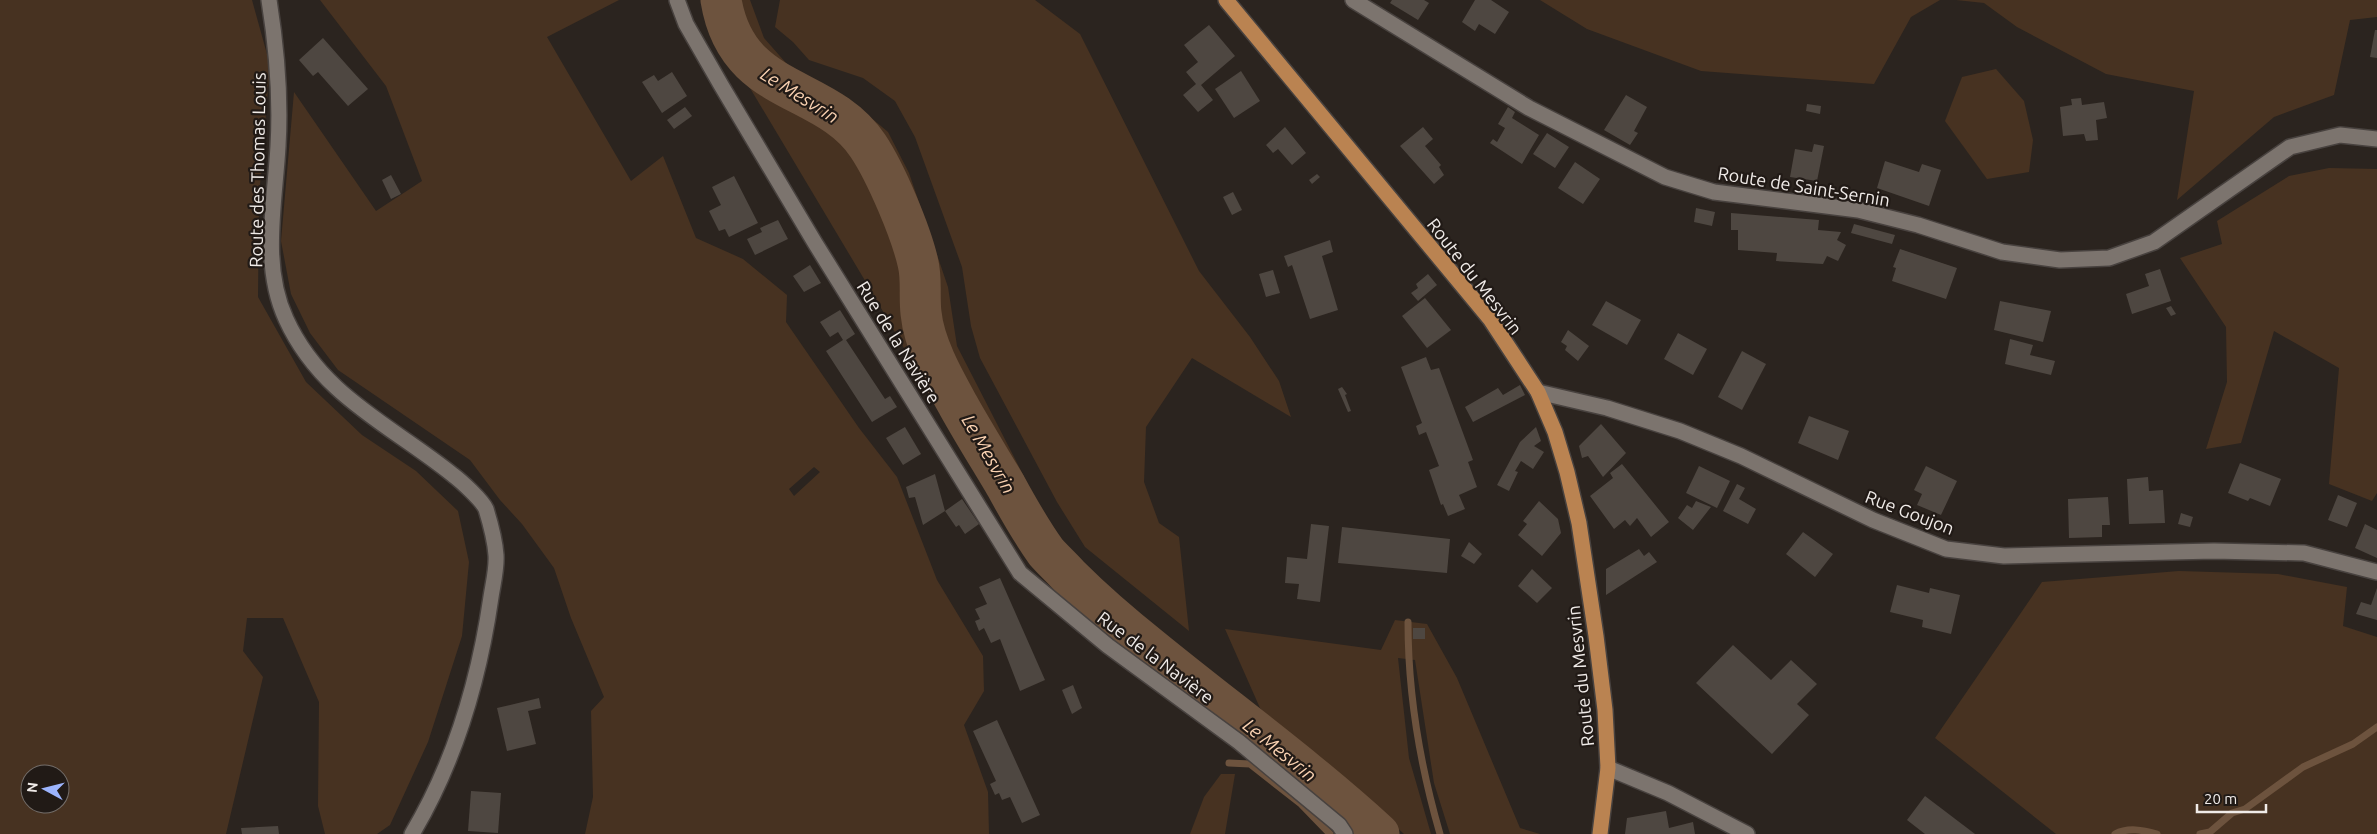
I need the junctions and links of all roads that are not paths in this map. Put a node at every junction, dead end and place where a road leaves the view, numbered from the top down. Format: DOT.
graph roads {
  1 [pos="269,0"];
  2 [pos="677,0"];
  3 [pos="1226,0"];
  4 [pos="1353,0"];
  5 [pos="2377,139"];
  6 [pos="1538,392"];
  7 [pos="2377,572"];
  8 [pos="1608,768"];
  9 [pos="412,834"];
  10 [pos="1345,834"];
  11 [pos="1600,834"];
  12 [pos="1747,834"];
  1 -- 9 [label="street, Route des Thomas Louis"];
  2 -- 10 [label="street, Rue de la Navière"];
  3 -- 6 [label="main road, Route du Mesvrin"];
  4 -- 5 [label="street, Route de Saint-Sernin"];
  6 -- 7 [label="street, Rue Goujon"];
  6 -- 8 [label="main road, Route du Mesvrin"];
  8 -- 11 [label="main road, Route du Mesvrin"];
  8 -- 12 [label="street"];
}
